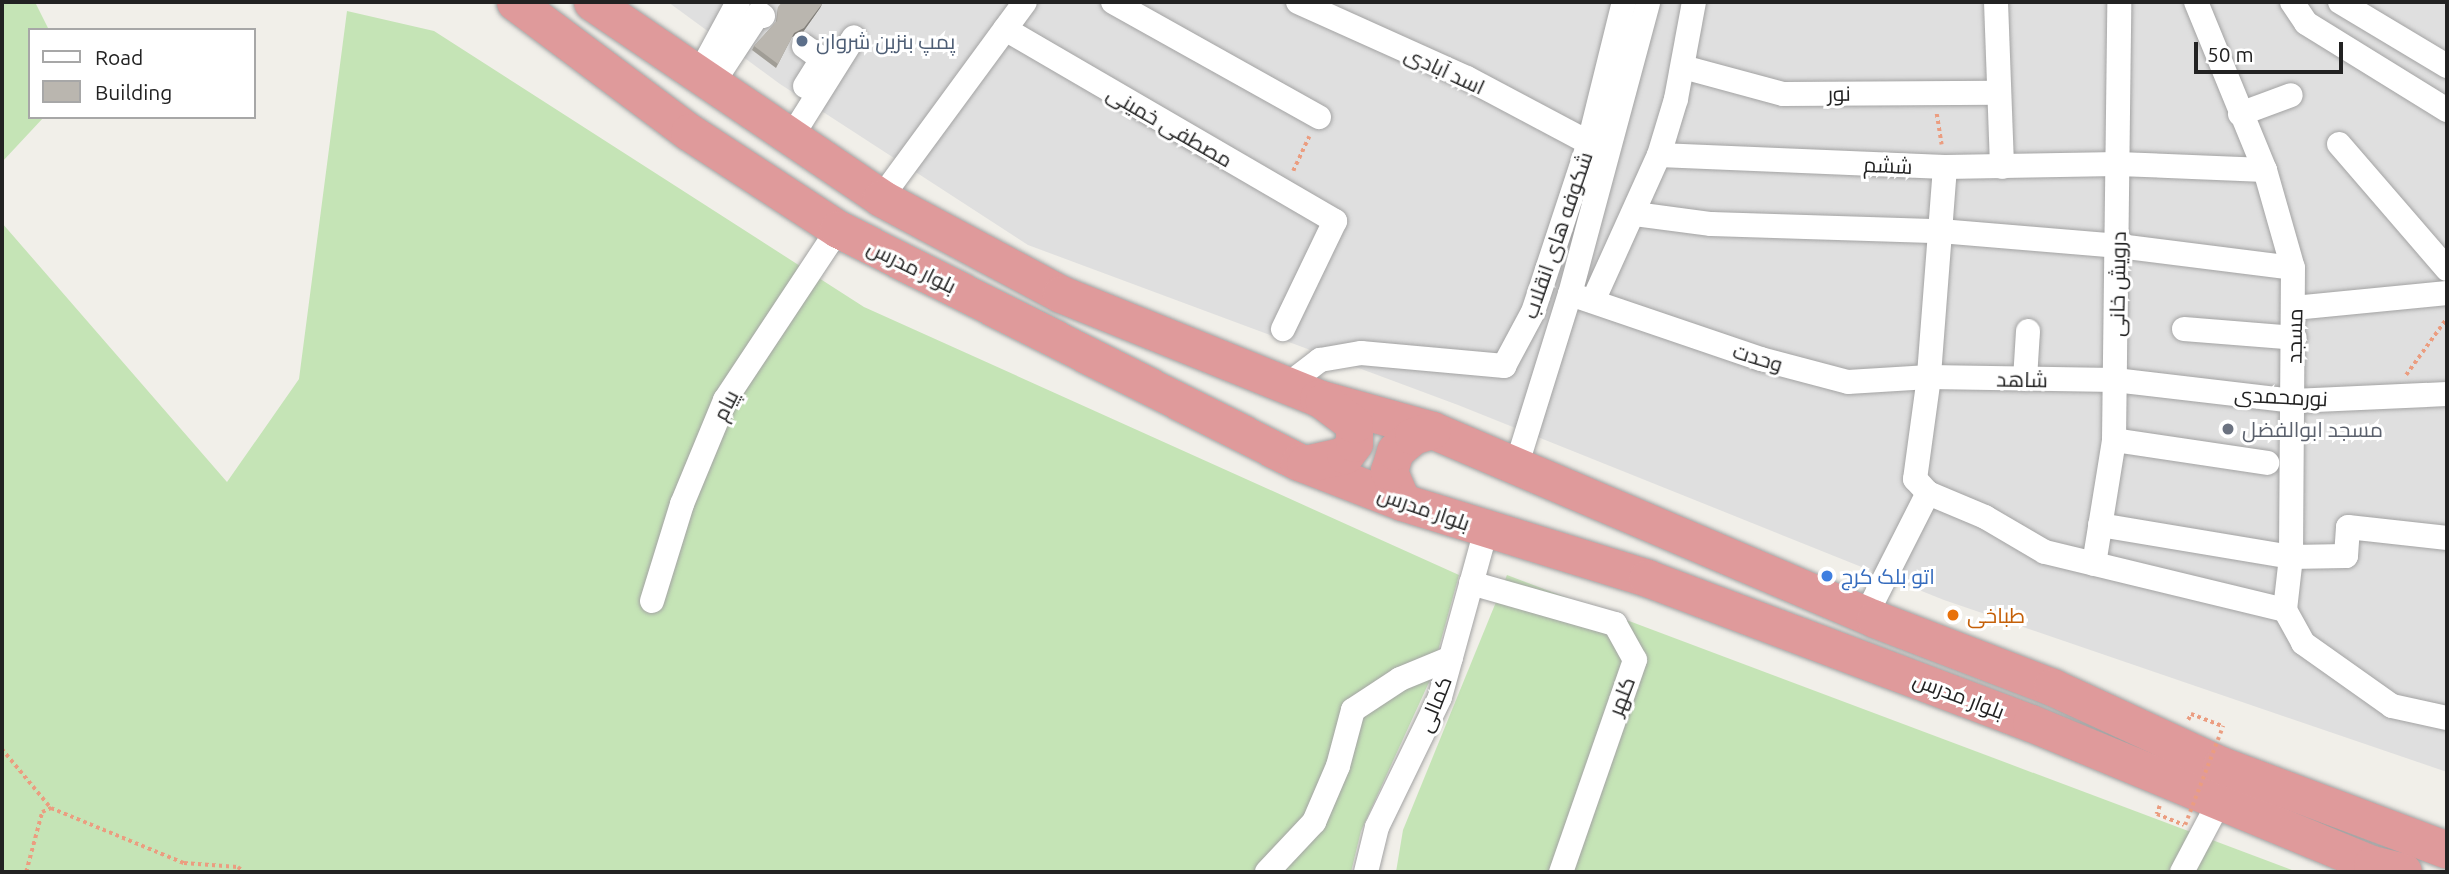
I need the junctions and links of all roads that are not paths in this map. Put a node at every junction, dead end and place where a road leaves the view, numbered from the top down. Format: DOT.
graph roads {
  1 [pos="515,2"];
  2 [pos="592,2"];
  3 [pos="738,2"];
  4 [pos="1025,2"];
  5 [pos="1113,2"];
  6 [pos="1298,2"];
  7 [pos="1624,2"];
  8 [pos="1648,2"];
  9 [pos="1694,2"];
  10 [pos="1996,2"];
  11 [pos="2119,2"];
  12 [pos="2196,2"];
  13 [pos="2292,2"];
  14 [pos="2340,2"];
  15 [pos="763,16"];
  16 [pos="1005,29"];
  17 [pos="854,37"];
  18 [pos="804,46"];
  19 [pos="2447,66"];
  20 [pos="1682,67"];
  21 [pos="704,81"];
  22 [pos="2000,93"];
  23 [pos="2291,94"];
  24 [pos="2447,110"];
  25 [pos="2240,114"];
  26 [pos="1319,117"];
  27 [pos="783,135"];
  28 [pos="1589,143"];
  29 [pos="2339,144"];
  30 [pos="1659,155"];
  31 [pos="2118,164"];
  32 [pos="1945,167"];
  33 [pos="2002,167"];
  34 [pos="2265,170"];
  35 [pos="881,198"];
  36 [pos="1634,214"];
  37 [pos="838,229"];
  38 [pos="1940,232"];
  39 [pos="2119,246"];
  40 [pos="2293,268"];
  41 [pos="2447,269"];
  42 [pos="2447,293"];
  43 [pos="1581,297"];
  44 [pos="2294,308"];
  45 [pos="1283,329"];
  46 [pos="2184,329"];
  47 [pos="2028,331"];
  48 [pos="2295,338"];
  49 [pos="1929,377"];
  50 [pos="2025,379"];
  51 [pos="2115,380"];
  52 [pos="1302,392"];
  53 [pos="2447,394"];
  54 [pos="2293,401"];
  55 [pos="1432,430"];
  56 [pos="2114,440"];
  57 [pos="2267,463"];
  58 [pos="1305,464"];
  59 [pos="1516,467"];
  60 [pos="1928,493"];
  61 [pos="1402,502"];
  62 [pos="2100,525"];
  63 [pos="1486,530"];
  64 [pos="2447,538"];
  65 [pos="2291,557"];
  66 [pos="2094,564"];
  67 [pos="1471,583"];
  68 [pos="652,601"];
  69 [pos="2285,610"];
  70 [pos="1866,615"];
  71 [pos="1451,658"];
  72 [pos="2447,718"];
  73 [pos="2221,765"];
  74 [pos="2220,802"];
  75 [pos="2447,824"];
  76 [pos="2447,850"];
  77 [pos="1267,872"];
  78 [pos="1366,872"];
  79 [pos="1560,872"];
  80 [pos="2182,872"];
  81 [pos="2403,872"];
  1 -- 37 [label="highway, بلوار مدرس"];
  2 -- 21 [label="highway, بلوار مدرس"];
  3 -- 21 [label="street"];
  4 -- 16 [label="street"];
  5 -- 26 [label="street"];
  6 -- 28 [label="street, اسد آبادی"];
  7 -- 28 [label="street, شکوفه های انقلاب"];
  8 -- 43 [label="street, شکوفه های انقلاب"];
  9 -- 20 [label="street, شکوفه های انقلاب"];
  10 -- 22 [label="street"];
  11 -- 31 [label="street, درویش خانی"];
  12 -- 25 [label="street, مسجد"];
  13 -- 24 [label="street"];
  14 -- 19 [label="street"];
  15 -- 21 [label="street"];
  16 -- 35 [label="street"];
  16 -- 45 [label="street, مصطفی خمینی"];
  17 -- 27 [label="street"];
  18 -- 27 [label="street"];
  20 -- 22 [label="street, نور"];
  20 -- 30 [label="street, شکوفه های انقلاب"];
  21 -- 27 [label="highway, بلوار مدرس"];
  22 -- 33 [label="street"];
  23 -- 25 [label="street"];
  25 -- 34 [label="street, مسجد"];
  27 -- 35 [label="highway, بلوار مدرس"];
  28 -- 52 [label="street, شکوفه های انقلاب"];
  29 -- 41 [label="street"];
  30 -- 32 [label="street, ششم"];
  30 -- 36 [label="street, شکوفه های انقلاب"];
  31 -- 33 [label="street, ششم"];
  31 -- 34 [label="street, ششم"];
  31 -- 39 [label="street, درویش خانی"];
  32 -- 33 [label="street, ششم"];
  32 -- 38 [label="street"];
  34 -- 40 [label="street, مسجد"];
  35 -- 52 [label="highway, بلوار مدرس"];
  36 -- 38 [label="street"];
  36 -- 43 [label="street, شکوفه های انقلاب"];
  37 -- 58 [label="highway, بلوار مدرس"];
  37 -- 68 [label="street, پیام"];
  38 -- 39 [label="street"];
  38 -- 49 [label="street"];
  39 -- 40 [label="street"];
  39 -- 51 [label="street, درویش خانی"];
  40 -- 44 [label="street, مسجد"];
  42 -- 44 [label="street"];
  43 -- 49 [label="street, وحدت"];
  43 -- 59 [label="street, شکوفه های انقلاب"];
  44 -- 48 [label="street, مسجد"];
  46 -- 48 [label="street"];
  47 -- 50 [label="street"];
  48 -- 54 [label="street, مسجد"];
  49 -- 50 [label="street, شاهد"];
  49 -- 60 [label="street"];
  50 -- 51 [label="street, شاهد"];
  51 -- 54 [label="street, نورمحمدی"];
  51 -- 56 [label="street, درویش خانی"];
  52 -- 55 [label="highway, بلوار مدرس"];
  52 -- 58 [label="highway"];
  53 -- 54 [label="street, نورمحمدی"];
  54 -- 65 [label="street, مسجد"];
  55 -- 59 [label="highway, بلوار مدرس"];
  55 -- 61 [label="highway"];
  56 -- 57 [label="street"];
  56 -- 62 [label="street, درویش خانی"];
  58 -- 61 [label="highway, بلوار مدرس"];
  59 -- 70 [label="highway, بلوار مدرس"];
  60 -- 66 [label="street"];
  60 -- 70 [label="street"];
  61 -- 63 [label="highway, بلوار مدرس"];
  62 -- 65 [label="street"];
  62 -- 66 [label="street, درویش خانی"];
  63 -- 67 [label="street, کمالی"];
  63 -- 74 [label="highway, بلوار مدرس"];
  64 -- 65 [label="street"];
  65 -- 69 [label="street, مسجد"];
  66 -- 69 [label="street"];
  67 -- 71 [label="street, کمالی"];
  67 -- 79 [label="street, کلهر"];
  69 -- 72 [label="street"];
  70 -- 73 [label="highway, بلوار مدرس"];
  71 -- 77 [label="street"];
  71 -- 78 [label="street, کمالی"];
  73 -- 75 [label="highway"];
  73 -- 76 [label="highway"];
  74 -- 80 [label="street"];
  74 -- 81 [label="highway, بلوار مدرس"];
}
